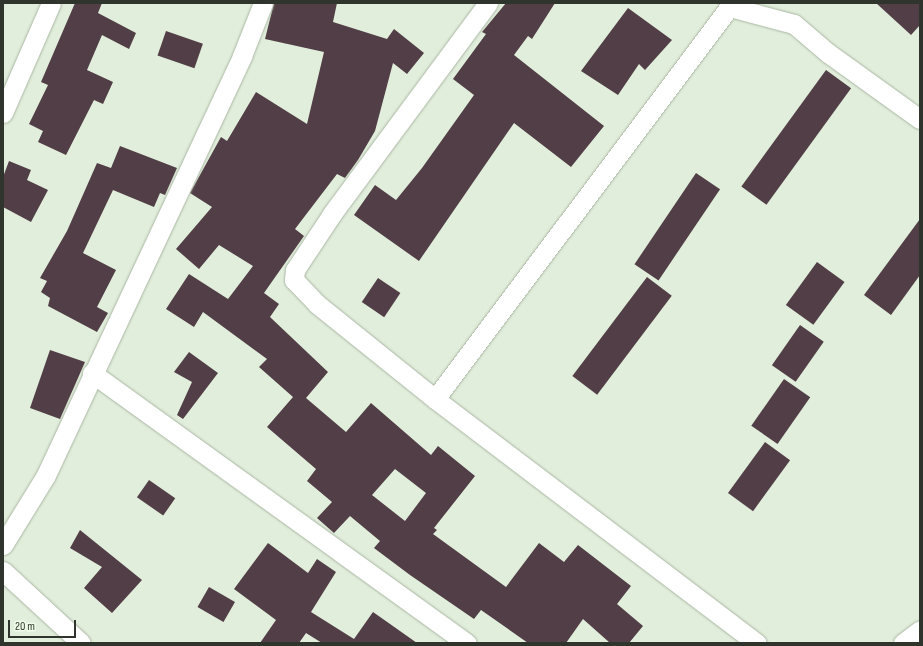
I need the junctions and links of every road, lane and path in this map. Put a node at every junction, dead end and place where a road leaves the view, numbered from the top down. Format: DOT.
graph roads {
  1 [pos="51,3"];
  2 [pos="263,3"];
  3 [pos="488,3"];
  4 [pos="731,5"];
  5 [pos="7,88"];
  6 [pos="3,113"];
  7 [pos="920,119"];
  8 [pos="92,373"];
  9 [pos="435,399"];
  10 [pos="3,545"];
  11 [pos="3,571"];
  12 [pos="920,630"];
  13 [pos="81,643"];
  14 [pos="467,643"];
  15 [pos="757,643"];
  16 [pos="903,643"];
  1 -- 5 [label="street"];
  2 -- 8 [label="street"];
  3 -- 9 [label="street"];
  4 -- 7 [label="street"];
  4 -- 9 [label="street"];
  5 -- 6 [label="street"];
  8 -- 10 [label="street"];
  8 -- 14 [label="street"];
  9 -- 15 [label="street"];
  11 -- 13 [label="street"];
  12 -- 16 [label="street"];
}
